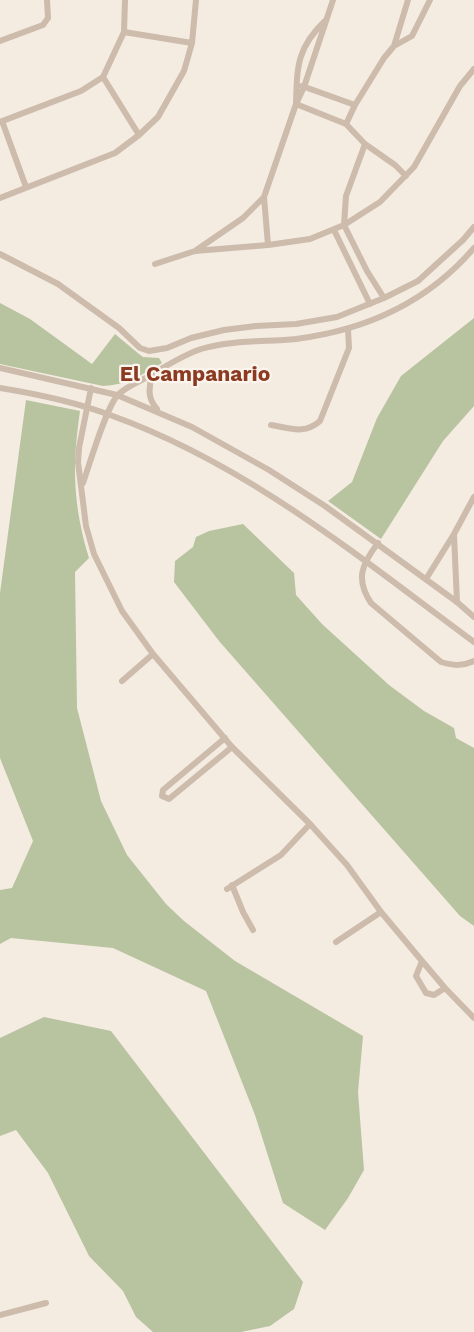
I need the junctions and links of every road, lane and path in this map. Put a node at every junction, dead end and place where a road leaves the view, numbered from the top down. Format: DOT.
graph roads {
  1 [pos="47,0"];
  2 [pos="125,0"];
  3 [pos="196,0"];
  4 [pos="333,0"];
  5 [pos="408,0"];
  6 [pos="430,0"];
  7 [pos="326,20"];
  8 [pos="124,32"];
  9 [pos="0,41"];
  10 [pos="192,43"];
  11 [pos="394,46"];
  12 [pos="474,69"];
  13 [pos="103,77"];
  14 [pos="300,86"];
  15 [pos="296,104"];
  16 [pos="355,105"];
  17 [pos="1,121"];
  18 [pos="346,124"];
  19 [pos="139,135"];
  20 [pos="365,144"];
  21 [pos="406,176"];
  22 [pos="26,187"];
  23 [pos="264,197"];
  24 [pos="0,198"];
  25 [pos="344,225"];
  26 [pos="474,227"];
  27 [pos="334,230"];
  28 [pos="268,245"];
  29 [pos="474,248"];
  30 [pos="195,251"];
  31 [pos="0,254"];
  32 [pos="155,264"];
  33 [pos="384,298"];
  34 [pos="370,304"];
  35 [pos="348,329"];
  36 [pos="0,368"];
  37 [pos="152,374"];
  38 [pos="0,388"];
  39 [pos="91,388"];
  40 [pos="117,395"];
  41 [pos="86,407"];
  42 [pos="159,412"];
  43 [pos="108,414"];
  44 [pos="271,425"];
  45 [pos="82,487"];
  46 [pos="474,497"];
  47 [pos="454,534"];
  48 [pos="378,543"];
  49 [pos="365,561"];
  50 [pos="426,579"];
  51 [pos="457,602"];
  52 [pos="474,617"];
  53 [pos="474,642"];
  54 [pos="153,654"];
  55 [pos="474,661"];
  56 [pos="122,681"];
  57 [pos="225,738"];
  58 [pos="232,747"];
  59 [pos="310,824"];
  60 [pos="381,912"];
  61 [pos="253,930"];
  62 [pos="336,942"];
  63 [pos="422,961"];
  64 [pos="445,988"];
  65 [pos="474,1018"];
  66 [pos="46,1303"];
  67 [pos="0,1315"];
  1 -- 9 [label="street"];
  2 -- 8 [label="street"];
  3 -- 10 [label="street"];
  4 -- 7 [label="street"];
  5 -- 11 [label="street"];
  6 -- 11 [label="street"];
  7 -- 14 [label="street"];
  7 -- 14 [label="street"];
  8 -- 10 [label="street"];
  8 -- 13 [label="street"];
  10 -- 19 [label="street"];
  11 -- 16 [label="street"];
  12 -- 21 [label="street"];
  13 -- 17 [label="street"];
  13 -- 19 [label="street"];
  14 -- 15 [label="street"];
  14 -- 16 [label="street"];
  15 -- 18 [label="street"];
  15 -- 23 [label="street"];
  16 -- 18 [label="street"];
  17 -- 22 [label="street"];
  18 -- 20 [label="street"];
  19 -- 22 [label="street"];
  20 -- 21 [label="street"];
  20 -- 25 [label="street"];
  21 -- 25 [label="street"];
  22 -- 24 [label="street"];
  23 -- 28 [label="street"];
  23 -- 30 [label="street"];
  25 -- 27 [label="street"];
  25 -- 33 [label="street"];
  26 -- 33 [label="street"];
  27 -- 28 [label="street"];
  27 -- 34 [label="street"];
  28 -- 30 [label="street"];
  29 -- 35 [label="street"];
  30 -- 32 [label="street"];
  31 -- 34 [label="street"];
  33 -- 34 [label="street"];
  35 -- 37 [label="street"];
  35 -- 44 [label="street"];
  36 -- 39 [label="street"];
  37 -- 40 [label="street"];
  37 -- 42 [label="street"];
  38 -- 41 [label="street"];
  39 -- 40 [label="street"];
  39 -- 41 [label="street"];
  40 -- 42 [label="street"];
  40 -- 43 [label="street"];
  41 -- 43 [label="street"];
  41 -- 45 [label="street"];
  42 -- 48 [label="street"];
  43 -- 45 [label="street"];
  43 -- 49 [label="street"];
  45 -- 54 [label="street"];
  46 -- 47 [label="street"];
  47 -- 50 [label="street"];
  47 -- 51 [label="street"];
  48 -- 49 [label="street"];
  48 -- 50 [label="street"];
  49 -- 53 [label="street"];
  49 -- 55 [label="street"];
  50 -- 51 [label="street"];
  51 -- 52 [label="street"];
  54 -- 56 [label="street"];
  54 -- 57 [label="street"];
  57 -- 58 [label="street"];
  57 -- 58 [label="street"];
  58 -- 59 [label="street"];
  59 -- 60 [label="street"];
  59 -- 61 [label="street"];
  60 -- 62 [label="street"];
  60 -- 63 [label="street"];
  63 -- 64 [label="street"];
  63 -- 64 [label="street"];
  64 -- 65 [label="street"];
  66 -- 67 [label="street"];
}
